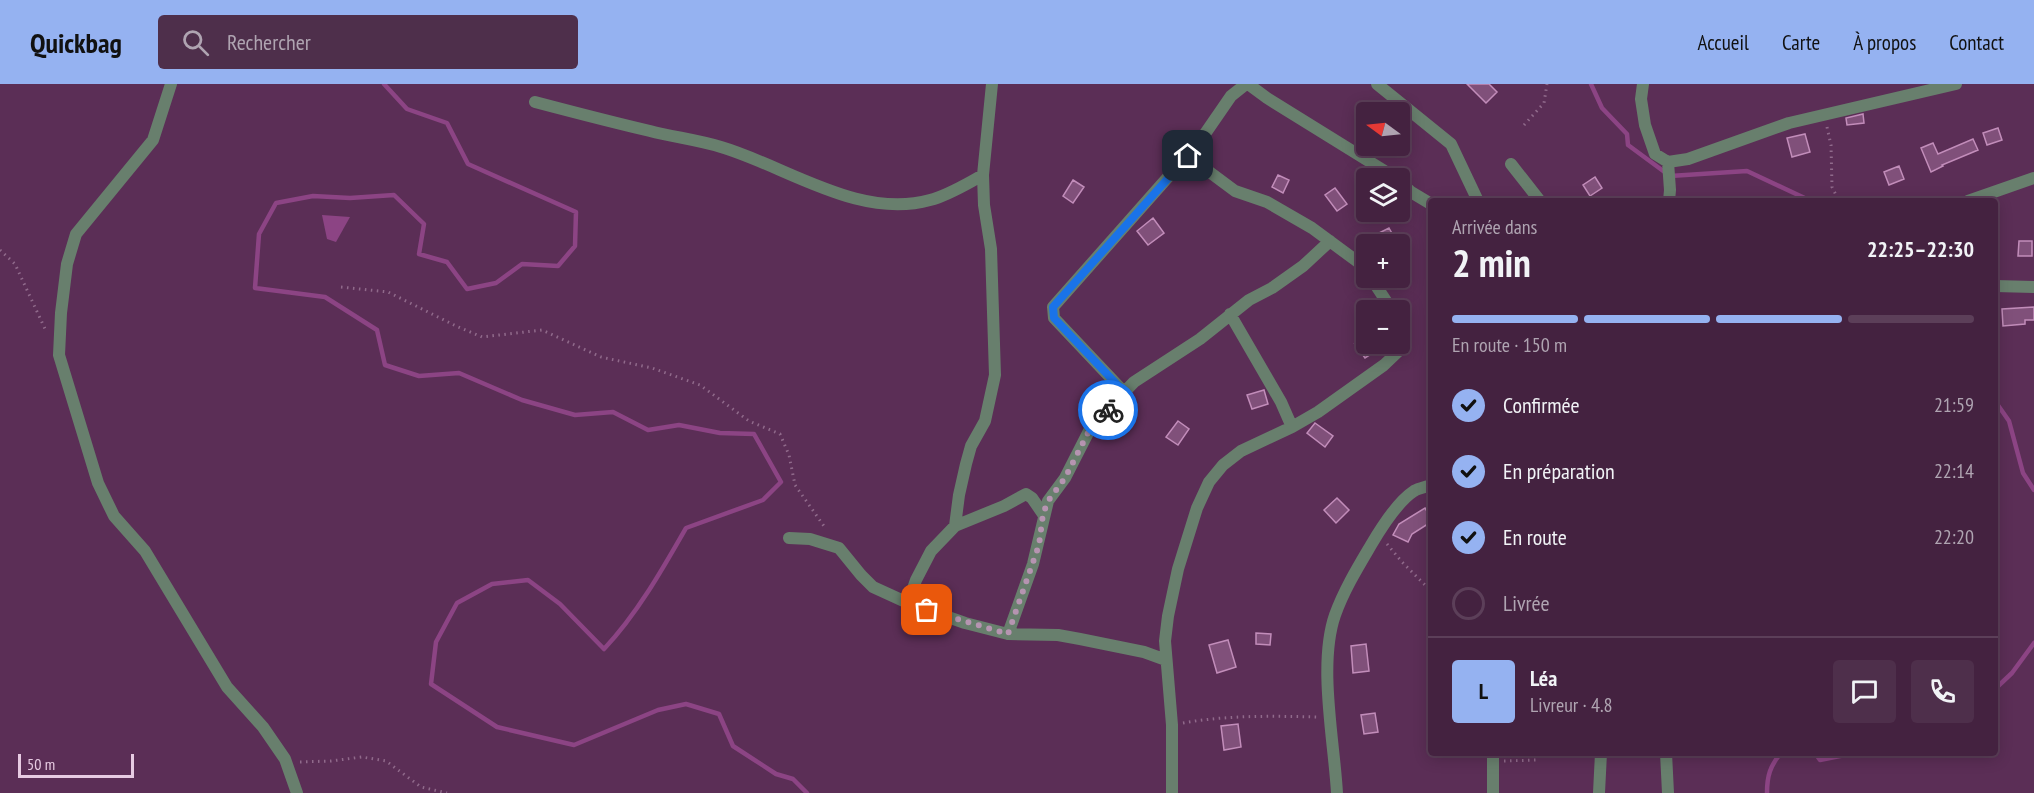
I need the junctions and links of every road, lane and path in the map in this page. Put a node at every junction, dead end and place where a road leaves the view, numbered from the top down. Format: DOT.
graph roads {
  1 [pos="171,84"];
  2 [pos="992,84"];
  3 [pos="1247,84"];
  4 [pos="1377,84"];
  5 [pos="1547,84"];
  6 [pos="1643,84"];
  7 [pos="1956,84"];
  8 [pos="535,102"];
  9 [pos="1825,113"];
  10 [pos="1524,125"];
  11 [pos="1188,156"];
  12 [pos="1668,162"];
  13 [pos="1511,164"];
  14 [pos="1379,168"];
  15 [pos="983,175"];
  16 [pos="2034,178"];
  17 [pos="1410,190"];
  18 [pos="1477,198"];
  19 [pos="1538,198"];
  20 [pos="1669,198"];
  21 [pos="1838,198"];
  22 [pos="1977,198"];
  23 [pos="1428,202"];
  24 [pos="1330,241"];
  25 [pos="0,250"];
  26 [pos="1356,260"];
  27 [pos="1998,286"];
  28 [pos="341,287"];
  29 [pos="2034,287"];
  30 [pos="1230,314"];
  31 [pos="49,335"];
  32 [pos="1396,354"];
  33 [pos="1124,392"];
  34 [pos="1292,427"];
  35 [pos="1428,486"];
  36 [pos="1043,514"];
  37 [pos="955,526"];
  38 [pos="1378,533"];
  39 [pos="789,538"];
  40 [pos="839,548"];
  41 [pos="1428,588"];
  42 [pos="908,603"];
  43 [pos="1008,634"];
  44 [pos="1166,660"];
  45 [pos="1331,717"];
  46 [pos="1172,725"];
  47 [pos="1539,756"];
  48 [pos="1601,756"];
  49 [pos="1666,756"];
  50 [pos="1493,757"];
  51 [pos="285,759"];
  52 [pos="297,793"];
  53 [pos="447,793"];
  54 [pos="1172,793"];
  55 [pos="1337,793"];
  56 [pos="1493,793"];
  57 [pos="1599,793"];
  58 [pos="1668,793"];
  1 -- 51 [label="street"];
  2 -- 15 [label="street"];
  3 -- 11 [label="street"];
  3 -- 14 [label="street"];
  4 -- 18 [label="street"];
  5 -- 10 [label="path"];
  6 -- 12 [label="street"];
  7 -- 9 [label="street"];
  8 -- 15 [label="street"];
  9 -- 12 [label="street"];
  9 -- 21 [label="path"];
  11 -- 24 [label="street"];
  11 -- 33 [label="street"];
  12 -- 20 [label="street"];
  13 -- 19 [label="street"];
  15 -- 37 [label="street"];
  16 -- 22 [label="street"];
  17 -- 23 [label="street"];
  24 -- 26 [label="street"];
  24 -- 30 [label="street"];
  25 -- 31 [label="path"];
  27 -- 29 [label="street"];
  28 -- 40 [label="path"];
  30 -- 33 [label="street"];
  30 -- 34 [label="street"];
  32 -- 34 [label="street"];
  33 -- 36 [label="street"];
  34 -- 44 [label="street"];
  35 -- 38 [label="street"];
  36 -- 37 [label="street"];
  36 -- 43 [label="street"];
  37 -- 42 [label="street"];
  38 -- 41 [label="path"];
  38 -- 45 [label="street"];
  39 -- 40 [label="street"];
  40 -- 42 [label="street"];
  42 -- 43 [label="street"];
  43 -- 44 [label="street"];
  44 -- 46 [label="street"];
  45 -- 46 [label="path"];
  45 -- 55 [label="street"];
  46 -- 54 [label="street"];
  47 -- 50 [label="path"];
  48 -- 57 [label="street"];
  49 -- 58 [label="street"];
  50 -- 56 [label="street"];
  51 -- 52 [label="street"];
  51 -- 53 [label="path"];
}
